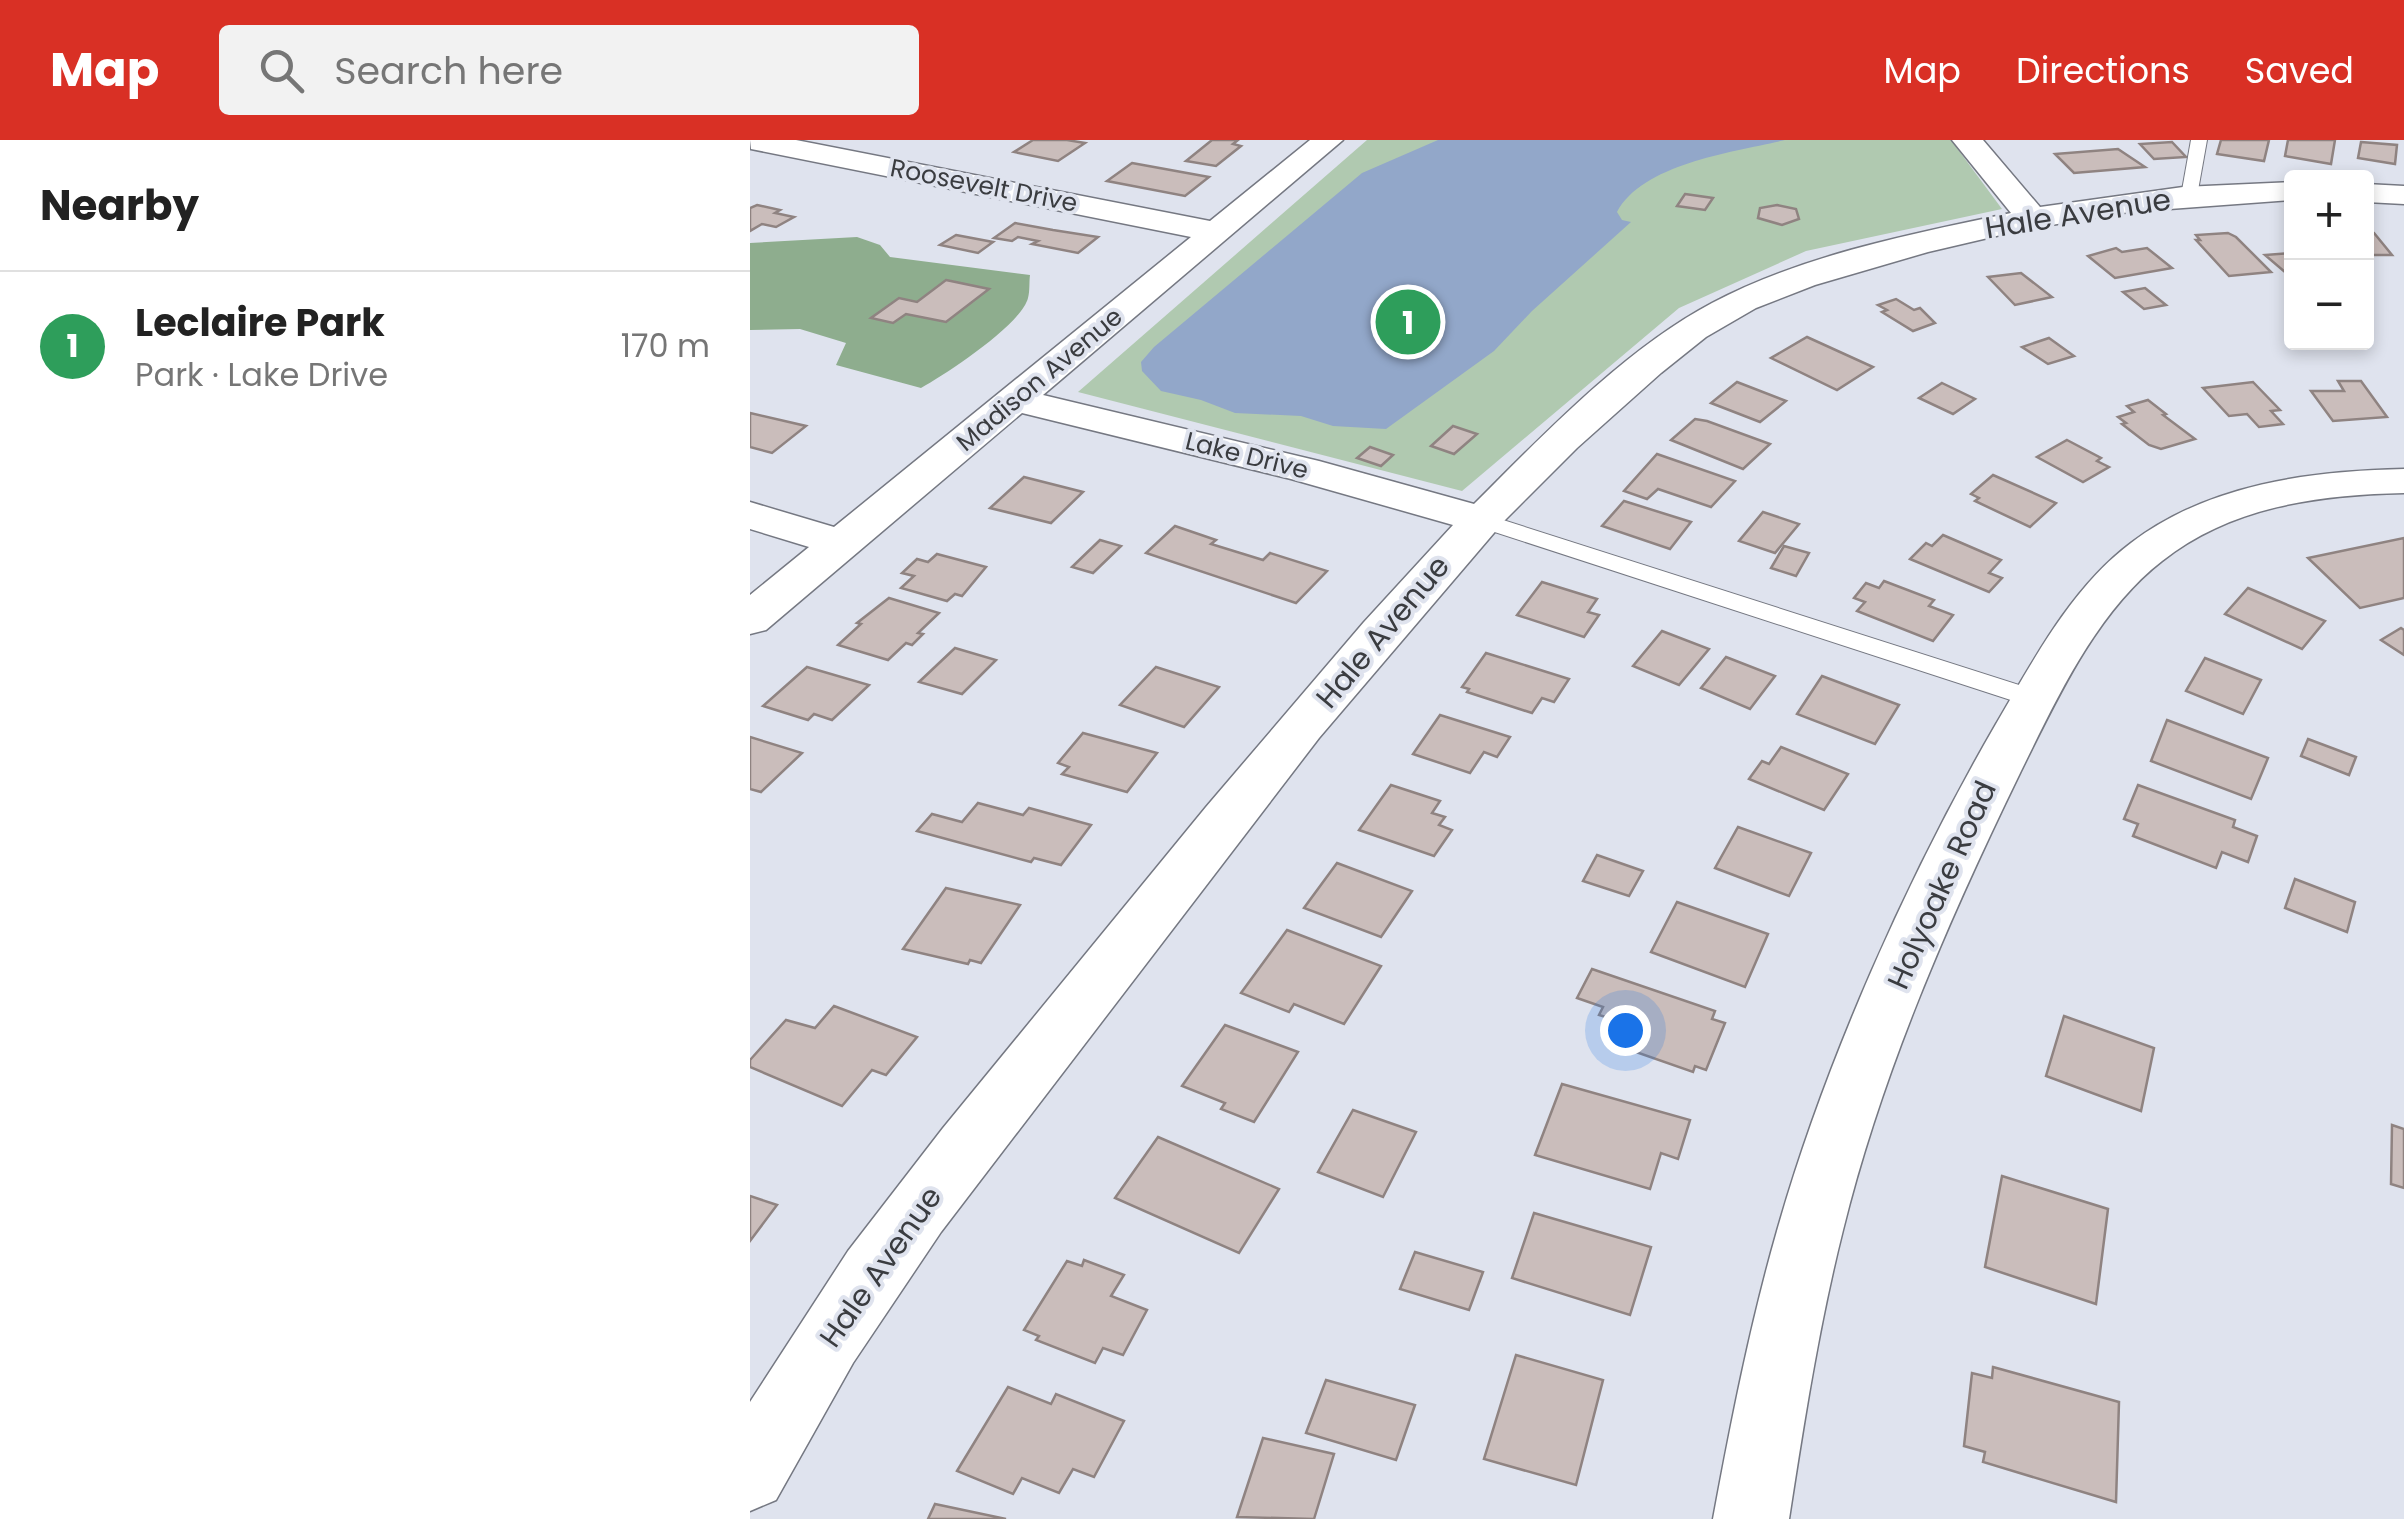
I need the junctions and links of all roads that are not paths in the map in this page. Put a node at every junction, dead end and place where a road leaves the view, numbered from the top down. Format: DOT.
graph roads {
  1 [pos="751,140"];
  2 [pos="1328,140"];
  3 [pos="1967,140"];
  4 [pos="2199,140"];
  5 [pos="2284,191"];
  6 [pos="2374,193"];
  7 [pos="2404,195"];
  8 [pos="2189,196"];
  9 [pos="2032,218"];
  10 [pos="1217,232"];
  11 [pos="1014,400"];
  12 [pos="2404,481"];
  13 [pos="750,514"];
  14 [pos="1478,519"];
  15 [pos="841,543"];
  16 [pos="750,619"];
  17 [pos="2035,699"];
  18 [pos="750,1474"];
  19 [pos="1751,1519"];
  1 -- 10 [label="street, Roosevelt Drive"];
  2 -- 10 [label="street, Madison Avenue"];
  3 -- 9 [label="street"];
  4 -- 8 [label="lane"];
  5 -- 8 [label="street, Hale Avenue"];
  6 -- 7 [label="street"];
  8 -- 9 [label="street, Hale Avenue"];
  9 -- 14 [label="street, Hale Avenue"];
  10 -- 11 [label="street, Madison Avenue"];
  11 -- 14 [label="street, Lake Drive"];
  11 -- 15 [label="street, Madison Avenue"];
  12 -- 17 [label="street, Holyoake Road"];
  13 -- 15 [label="street"];
  14 -- 17 [label="lane"];
  14 -- 18 [label="street, Hale Avenue"];
  15 -- 16 [label="street, Madison Avenue"];
  17 -- 19 [label="street, Holyoake Road"];
}
